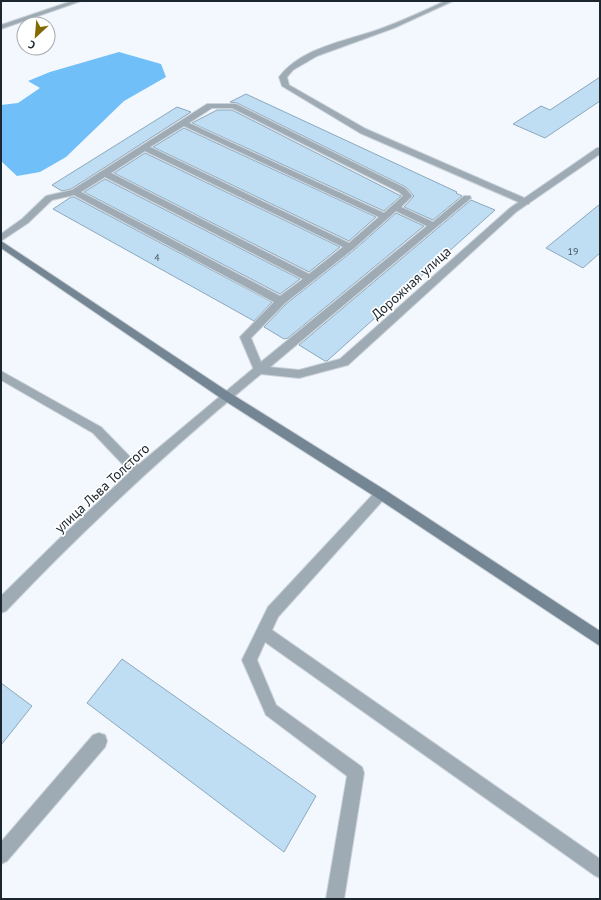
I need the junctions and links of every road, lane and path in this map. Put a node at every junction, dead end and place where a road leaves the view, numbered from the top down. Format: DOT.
graph roads {
  1 [pos="78,1"];
  2 [pos="450,1"];
  3 [pos="1,26"];
  4 [pos="184,123"];
  5 [pos="145,148"];
  6 [pos="600,150"];
  7 [pos="104,174"];
  8 [pos="75,192"];
  9 [pos="467,198"];
  10 [pos="526,202"];
  11 [pos="395,207"];
  12 [pos="384,216"];
  13 [pos="434,226"];
  14 [pos="1,238"];
  15 [pos="1,244"];
  16 [pos="350,247"];
  17 [pos="309,278"];
  18 [pos="281,301"];
  19 [pos="259,370"];
  20 [pos="1,375"];
  21 [pos="226,396"];
  22 [pos="138,473"];
  23 [pos="381,494"];
  24 [pos="1,606"];
  25 [pos="263,632"];
  26 [pos="600,639"];
  27 [pos="99,741"];
  28 [pos="1,855"];
  29 [pos="600,869"];
  30 [pos="335,899"];
  1 -- 3 [label="street"];
  2 -- 10 [label="street"];
  4 -- 5 [label="street"];
  4 -- 11 [label="street"];
  4 -- 12 [label="street"];
  5 -- 7 [label="street"];
  5 -- 16 [label="street"];
  6 -- 10 [label="street, Дорожная улица"];
  7 -- 8 [label="street"];
  7 -- 17 [label="street"];
  8 -- 14 [label="street"];
  8 -- 18 [label="street"];
  9 -- 13 [label="street"];
  10 -- 19 [label="street, Дорожная улица"];
  11 -- 12 [label="street"];
  11 -- 13 [label="street"];
  12 -- 16 [label="street"];
  13 -- 19 [label="street"];
  15 -- 21 [label="street"];
  16 -- 17 [label="street"];
  17 -- 18 [label="street"];
  18 -- 19 [label="street"];
  19 -- 21 [label="street"];
  20 -- 22 [label="street"];
  21 -- 22 [label="street, улица Льва Толстого"];
  21 -- 23 [label="street"];
  22 -- 24 [label="street, улица Льва Толстого"];
  23 -- 25 [label="street"];
  23 -- 26 [label="street"];
  25 -- 29 [label="street"];
  25 -- 30 [label="street"];
  27 -- 28 [label="street"];
}
